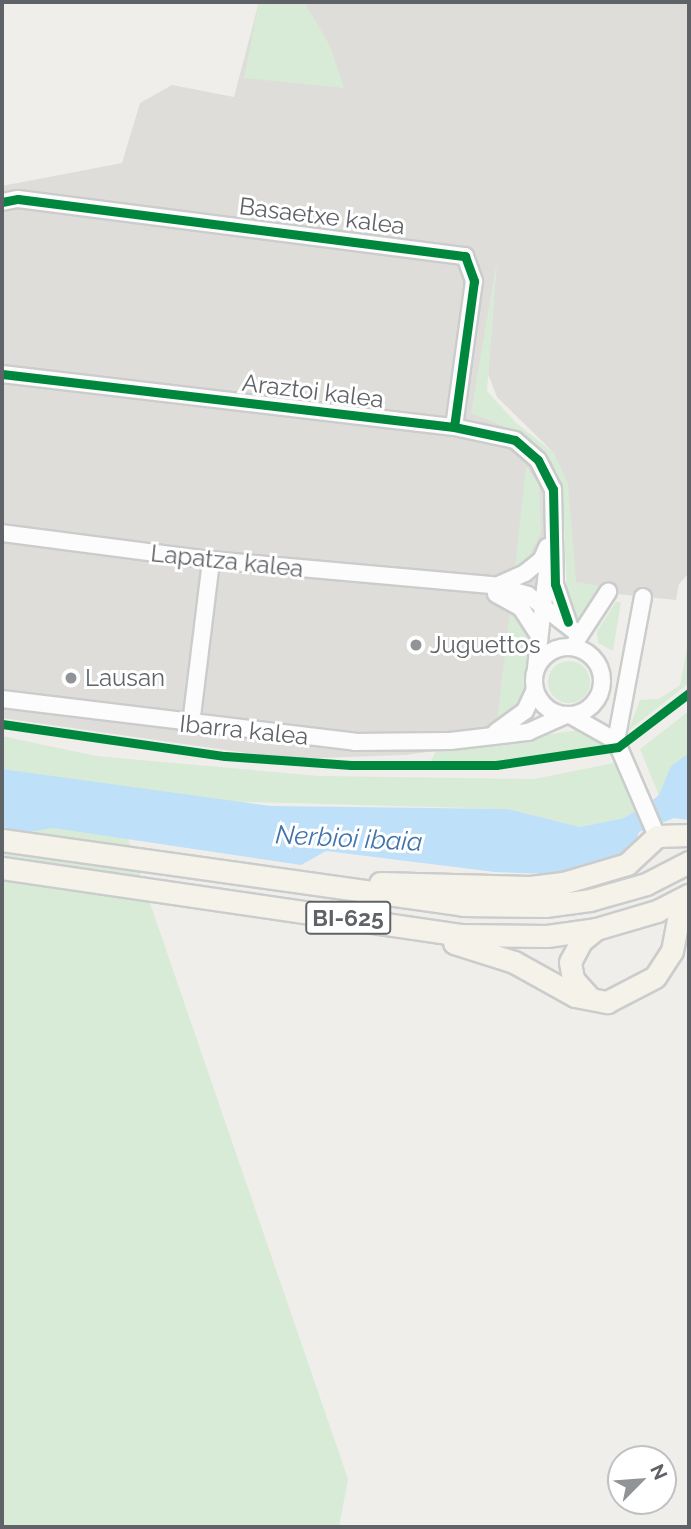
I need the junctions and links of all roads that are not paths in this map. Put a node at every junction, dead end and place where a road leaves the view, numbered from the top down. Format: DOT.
graph roads {
  1 [pos="2,202"];
  2 [pos="2,374"];
  3 [pos="454,427"];
  4 [pos="555,529"];
  5 [pos="2,533"];
  6 [pos="211,560"];
  7 [pos="452,584"];
  8 [pos="496,586"];
  9 [pos="608,592"];
  10 [pos="643,597"];
  11 [pos="541,602"];
  12 [pos="538,634"];
  13 [pos="573,634"];
  14 [pos="536,670"];
  15 [pos="603,680"];
  16 [pos="535,690"];
  17 [pos="2,699"];
  18 [pos="568,715"];
  19 [pos="191,724"];
  20 [pos="616,733"];
  21 [pos="487,736"];
  22 [pos="689,835"];
  23 [pos="657,836"];
  24 [pos="2,840"];
  25 [pos="679,863"];
  26 [pos="2,868"];
  27 [pos="302,880"];
  28 [pos="685,900"];
  29 [pos="394,927"];
  30 [pos="596,929"];
  31 [pos="598,1002"];
  1 -- 3 [label="street, Basaetxe kalea"];
  2 -- 3 [label="street, Araztoi kalea"];
  3 -- 4 [label="street, Araztoi kalea"];
  4 -- 8 [label="street"];
  4 -- 11 [label="street"];
  4 -- 13 [label="street"];
  5 -- 6 [label="street, Lapatza kalea"];
  6 -- 7 [label="street, Lapatza kalea"];
  6 -- 19 [label="street"];
  7 -- 8 [label="street"];
  7 -- 12 [label="street"];
  8 -- 11 [label="street"];
  9 -- 13 [label="street"];
  10 -- 20 [label="street"];
  11 -- 12 [label="street"];
  11 -- 13 [label="street"];
  12 -- 14 [label="street"];
  13 -- 14 [label="street"];
  13 -- 15 [label="street"];
  14 -- 16 [label="street"];
  15 -- 18 [label="street"];
  15 -- 20 [label="street"];
  16 -- 18 [label="street"];
  16 -- 21 [label="street, Ibarra kalea"];
  17 -- 19 [label="street, Ibarra kalea"];
  18 -- 20 [label="street"];
  18 -- 21 [label="street, Ibarra kalea"];
  19 -- 21 [label="street, Ibarra kalea"];
  20 -- 23 [label="street"];
  22 -- 23 [label="main road"];
  23 -- 25 [label="main road"];
  23 -- 27 [label="main road"];
  24 -- 27 [label="main road, BI-625"];
  25 -- 27 [label="main road, BI-625"];
  26 -- 29 [label="main road, BI-625"];
  28 -- 30 [label="main road, BI-625"];
  28 -- 31 [label="main road"];
  29 -- 30 [label="main road, BI-625"];
  29 -- 31 [label="main road"];
  30 -- 31 [label="main road"];
}
